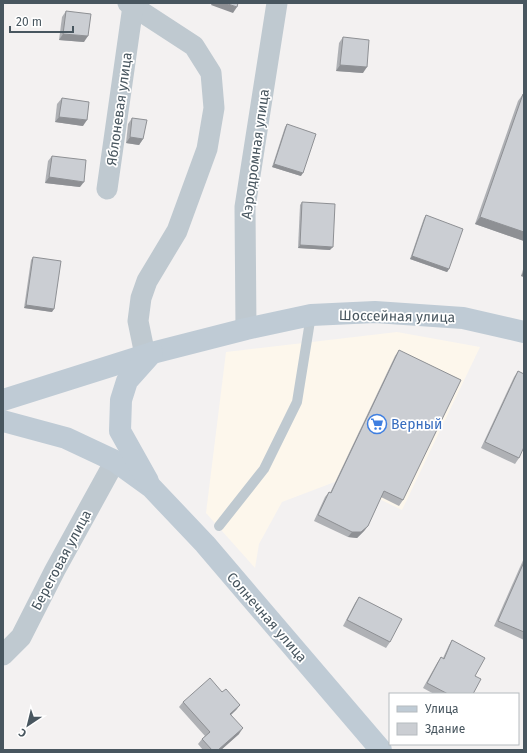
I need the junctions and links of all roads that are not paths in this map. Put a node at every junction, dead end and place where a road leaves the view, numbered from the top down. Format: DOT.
graph roads {
  1 [pos="276,3"];
  2 [pos="131,5"];
  3 [pos="108,189"];
  4 [pos="311,315"];
  5 [pos="246,329"];
  6 [pos="524,332"];
  7 [pos="148,354"];
  8 [pos="3,400"];
  9 [pos="3,421"];
  10 [pos="115,461"];
  11 [pos="151,487"];
  12 [pos="219,526"];
  13 [pos="3,655"];
  14 [pos="381,750"];
  1 -- 5 [label="street, Аэродромная улица"];
  2 -- 3 [label="street, Яблоневая улица"];
  2 -- 7 [label="street"];
  4 -- 5 [label="main road, Шоссейная улица"];
  4 -- 6 [label="main road, Шоссейная улица"];
  4 -- 12 [label="lane"];
  5 -- 7 [label="main road, Шоссейная улица"];
  7 -- 8 [label="main road, Шоссейная улица"];
  7 -- 11 [label="main road"];
  9 -- 10 [label="main road"];
  10 -- 11 [label="main road"];
  10 -- 13 [label="street, Береговая улица"];
  11 -- 14 [label="main road, Солнечная улица"];
}
